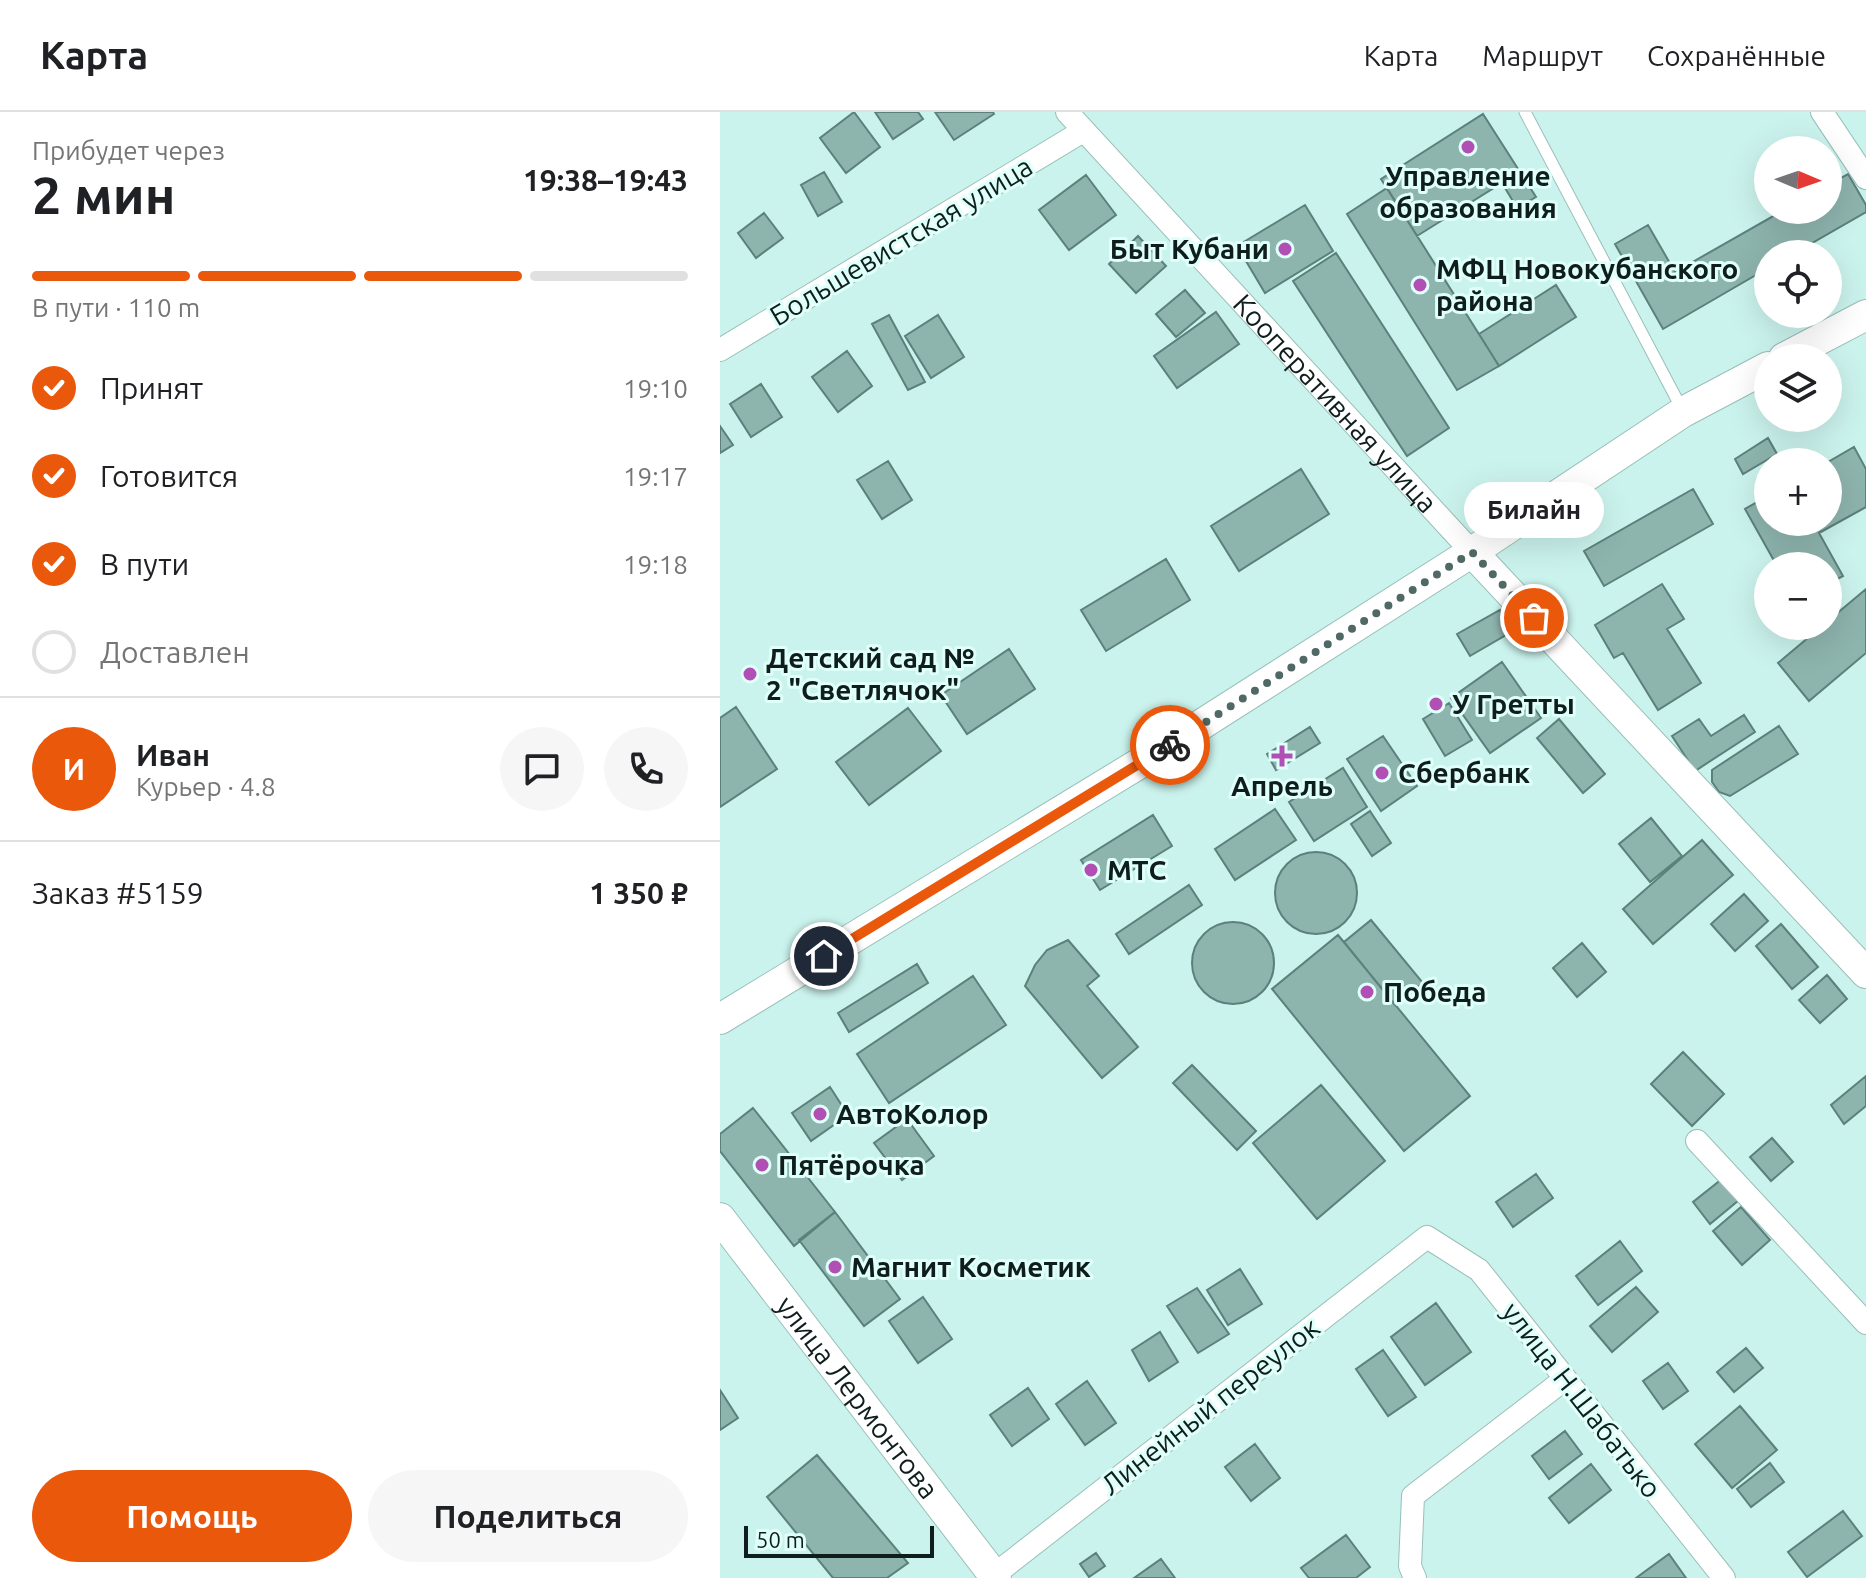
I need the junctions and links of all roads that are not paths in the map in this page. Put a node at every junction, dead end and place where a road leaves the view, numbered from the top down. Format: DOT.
graph roads {
  1 [pos="1067,112"];
  2 [pos="1525,112"];
  3 [pos="1822,112"];
  4 [pos="1083,131"];
  5 [pos="1866,178"];
  6 [pos="1866,315"];
  7 [pos="1811,344"];
  8 [pos="720,350"];
  9 [pos="1754,374"];
  10 [pos="1683,412"];
  11 [pos="1472,552"];
  12 [pos="1866,973"];
  13 [pos="720,1019"];
  14 [pos="1697,1141"];
  15 [pos="720,1218"];
  16 [pos="1427,1237"];
  17 [pos="1866,1323"];
  18 [pos="1565,1379"];
  19 [pos="995,1577"];
  20 [pos="1415,1578"];
  21 [pos="1724,1578"];
  1 -- 4 [label="street, Кооперативная улица"];
  2 -- 10 [label="lane"];
  3 -- 5 [label="street"];
  4 -- 8 [label="street, Большевистская улица"];
  4 -- 11 [label="street, Кооперативная улица"];
  6 -- 7 [label="main road"];
  9 -- 10 [label="main road"];
  10 -- 11 [label="main road"];
  11 -- 12 [label="main road, Кооперативная улица"];
  11 -- 13 [label="main road"];
  14 -- 17 [label="street"];
  15 -- 19 [label="main road, улица Лермонтова"];
  16 -- 18 [label="street, улица Н.Шабатько"];
  16 -- 19 [label="street, Линейный переулок"];
  18 -- 20 [label="street"];
  18 -- 21 [label="street, улица Н.Шабатько"];
}
